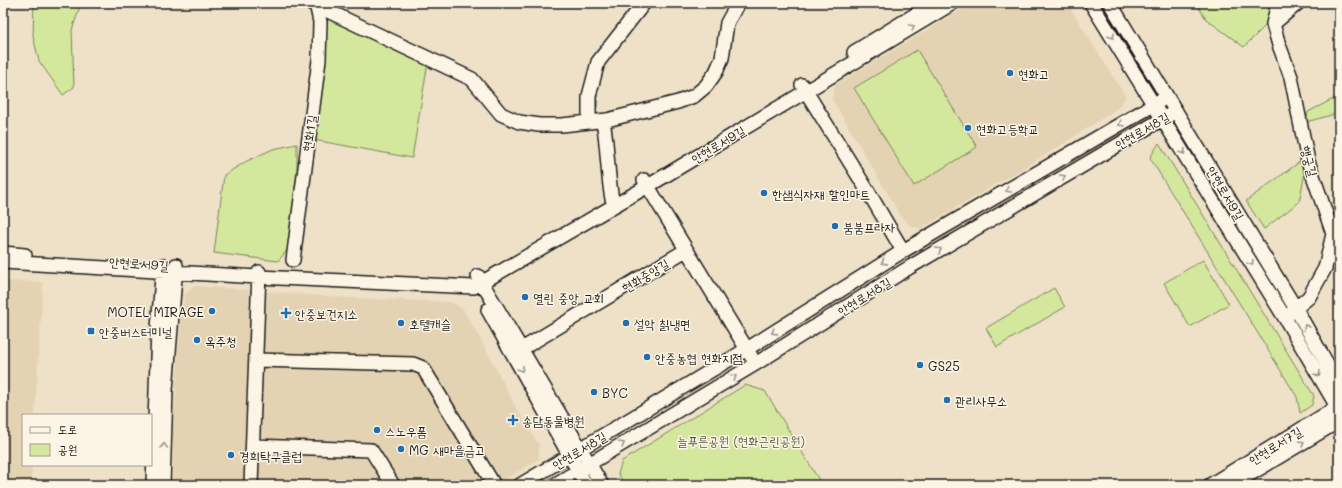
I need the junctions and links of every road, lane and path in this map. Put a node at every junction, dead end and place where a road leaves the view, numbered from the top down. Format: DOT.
graph roads {
  1 [pos="644,3"];
  2 [pos="738,3"];
  3 [pos="934,3"];
  4 [pos="953,3"];
  5 [pos="1091,3"];
  6 [pos="1110,3"];
  7 [pos="1278,3"];
  8 [pos="1298,3"];
  9 [pos="314,4"];
  10 [pos="1273,24"];
  11 [pos="804,88"];
  12 [pos="1167,97"];
  13 [pos="1155,105"];
  14 [pos="1176,111"];
  15 [pos="1163,119"];
  16 [pos="603,121"];
  17 [pos="589,122"];
  18 [pos="646,183"];
  19 [pos="612,200"];
  20 [pos="686,250"];
  21 [pos="903,251"];
  22 [pos="3,253"];
  23 [pos="293,260"];
  24 [pos="3,262"];
  25 [pos="169,269"];
  26 [pos="259,274"];
  27 [pos="476,281"];
  28 [pos="1296,309"];
  29 [pos="1285,318"];
  30 [pos="747,349"];
  31 [pos="517,351"];
  32 [pos="256,360"];
  33 [pos="757,363"];
  34 [pos="1339,385"];
  35 [pos="1338,408"];
  36 [pos="1339,421"];
  37 [pos="253,446"];
  38 [pos="574,453"];
  39 [pos="589,465"];
  40 [pos="577,471"];
  41 [pos="153,485"];
  42 [pos="163,485"];
  43 [pos="251,485"];
  44 [pos="393,485"];
  45 [pos="494,485"];
  46 [pos="520,485"];
  47 [pos="554,485"];
  48 [pos="586,485"];
  49 [pos="602,485"];
  50 [pos="1210,485"];
  51 [pos="1232,485"];
  1 -- 17 [label="street"];
  2 -- 16 [label="street"];
  3 -- 11 [label="street, 안현로서9길"];
  11 -- 4 [label="street, 안현로서9길, one-way"];
  5 -- 13 [label="street, one-way"];
  6 -- 12 [label="street, 안현로서9길"];
  7 -- 10 [label="street, 행궁길"];
  8 -- 10 [label="street"];
  9 -- 17 [label="street"];
  9 -- 23 [label="street, 현화1길"];
  10 -- 28 [label="street, 행궁길"];
  11 -- 18 [label="street, 안현로서9길"];
  11 -- 21 [label="street"];
  12 -- 13 [label="street, 안현로서8길"];
  12 -- 14 [label="street, 안현로서9길"];
  13 -- 15 [label="street"];
  13 -- 21 [label="street, 안현로서8길, one-way"];
  14 -- 15 [label="street, 안현로서8길"];
  14 -- 28 [label="street, 안현로서9길"];
  15 -- 29 [label="street, one-way"];
  33 -- 15 [label="street, 안현로서8길, one-way"];
  16 -- 17 [label="street"];
  16 -- 19 [label="street"];
  18 -- 19 [label="street, 안현로서9길"];
  18 -- 20 [label="street"];
  18 -- 27 [label="street, 안현로서9길"];
  19 -- 27 [label="street, 안현로서9길"];
  20 -- 30 [label="street"];
  20 -- 31 [label="street, 현화중앙길"];
  21 -- 30 [label="street, 안현로서8길, one-way"];
  22 -- 25 [label="street, 안현로서9길"];
  24 -- 25 [label="street"];
  25 -- 26 [label="street"];
  25 -- 41 [label="street"];
  42 -- 25 [label="street, 안현로서9길, one-way"];
  26 -- 27 [label="street"];
  26 -- 32 [label="street"];
  27 -- 31 [label="street"];
  28 -- 29 [label="street, 행궁길"];
  34 -- 28 [label="street, 안현로서9길, one-way"];
  29 -- 35 [label="street, one-way"];
  30 -- 33 [label="street"];
  30 -- 38 [label="street, 안현로서8길"];
  31 -- 38 [label="street"];
  32 -- 37 [label="street"];
  32 -- 45 [label="street"];
  39 -- 33 [label="street, 안현로서8길, one-way"];
  35 -- 50 [label="street, 안현로서7길"];
  51 -- 36 [label="street, 안현로서7길, one-way"];
  37 -- 43 [label="street"];
  37 -- 44 [label="street"];
  38 -- 39 [label="street"];
  38 -- 40 [label="street"];
  38 -- 46 [label="street, 안현로서8길"];
  39 -- 40 [label="street, 안현로서8길"];
  39 -- 49 [label="street"];
  40 -- 47 [label="street, 안현로서8길"];
  40 -- 48 [label="street"];
}
